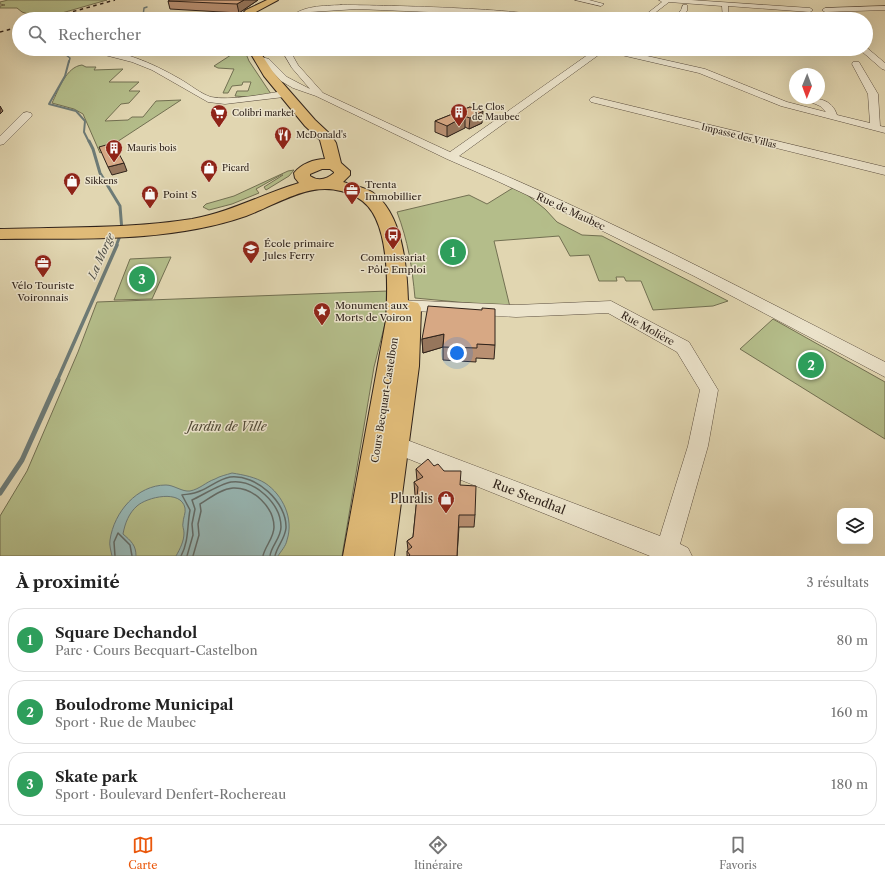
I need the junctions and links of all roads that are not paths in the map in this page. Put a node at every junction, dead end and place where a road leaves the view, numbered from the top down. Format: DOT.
graph roads {
  1 [pos="274,0"];
  2 [pos="279,0"];
  3 [pos="578,0"];
  4 [pos="737,0"];
  5 [pos="662,2"];
  6 [pos="803,2"];
  7 [pos="445,4"];
  8 [pos="601,4"];
  9 [pos="725,5"];
  10 [pos="758,7"];
  11 [pos="669,8"];
  12 [pos="861,8"];
  13 [pos="885,8"];
  14 [pos="432,10"];
  15 [pos="819,11"];
  16 [pos="249,12"];
  17 [pos="257,12"];
  18 [pos="304,12"];
  19 [pos="428,12"];
  20 [pos="468,12"];
  21 [pos="651,12"];
  22 [pos="726,12"];
  23 [pos="869,12"];
  24 [pos="119,56"];
  25 [pos="258,56"];
  26 [pos="261,56"];
  27 [pos="289,56"];
  28 [pos="591,56"];
  29 [pos="637,56"];
  30 [pos="872,56"];
  31 [pos="856,64"];
  32 [pos="885,67"];
  33 [pos="284,94"];
  34 [pos="319,94"];
  35 [pos="594,100"];
  36 [pos="824,104"];
  37 [pos="27,115"];
  38 [pos="832,116"];
  39 [pos="875,128"];
  40 [pos="0,129"];
  41 [pos="14,129"];
  42 [pos="885,130"];
  43 [pos="0,142"];
  44 [pos="330,147"];
  45 [pos="451,157"];
  46 [pos="885,171"];
  47 [pos="322,175"];
  48 [pos="0,227"];
  49 [pos="111,227"];
  50 [pos="0,234"];
  51 [pos="404,305"];
  52 [pos="885,370"];
  53 [pos="386,442"];
  54 [pos="673,553"];
  55 [pos="359,556"];
  56 [pos="378,556"];
  1 -- 16 [label="main road"];
  2 -- 17 [label="main road"];
  3 -- 8 [label="street"];
  4 -- 10 [label="street"];
  5 -- 9 [label="street"];
  5 -- 11 [label="street"];
  5 -- 21 [label="street"];
  6 -- 15 [label="street"];
  6 -- 15 [label="street"];
  7 -- 14 [label="street"];
  9 -- 10 [label="street"];
  9 -- 22 [label="street"];
  10 -- 15 [label="street"];
  12 -- 13 [label="street"];
  12 -- 15 [label="street"];
  12 -- 23 [label="street"];
  14 -- 18 [label="street"];
  14 -- 19 [label="street"];
  14 -- 20 [label="street"];
  24 -- 33 [label="street"];
  25 -- 33 [label="main road"];
  26 -- 34 [label="street, Rue de Maubec"];
  27 -- 34 [label="street"];
  28 -- 45 [label="street"];
  29 -- 38 [label="street"];
  30 -- 32 [label="street"];
  31 -- 39 [label="street"];
  33 -- 44 [label="main road"];
  34 -- 45 [label="street, Rue de Maubec"];
  35 -- 46 [label="street, Impasse des Villas"];
  36 -- 38 [label="street"];
  37 -- 41 [label="street"];
  38 -- 39 [label="street"];
  39 -- 42 [label="street"];
  40 -- 41 [label="street"];
  41 -- 43 [label="street"];
  44 -- 47 [label="main road"];
  44 -- 47 [label="main road"];
  45 -- 52 [label="street, Rue de Maubec"];
  47 -- 49 [label="main road"];
  47 -- 51 [label="main road, Cours Becquart-Castelbon"];
  48 -- 49 [label="main road"];
  49 -- 50 [label="main road"];
  51 -- 53 [label="main road, Cours Becquart-Castelbon"];
  51 -- 54 [label="street, Rue Molière"];
  53 -- 54 [label="street, Rue Stendhal"];
  53 -- 55 [label="main road, Cours Becquart-Castelbon"];
  53 -- 56 [label="main road, Cours Becquart-Castelbon"];
}
